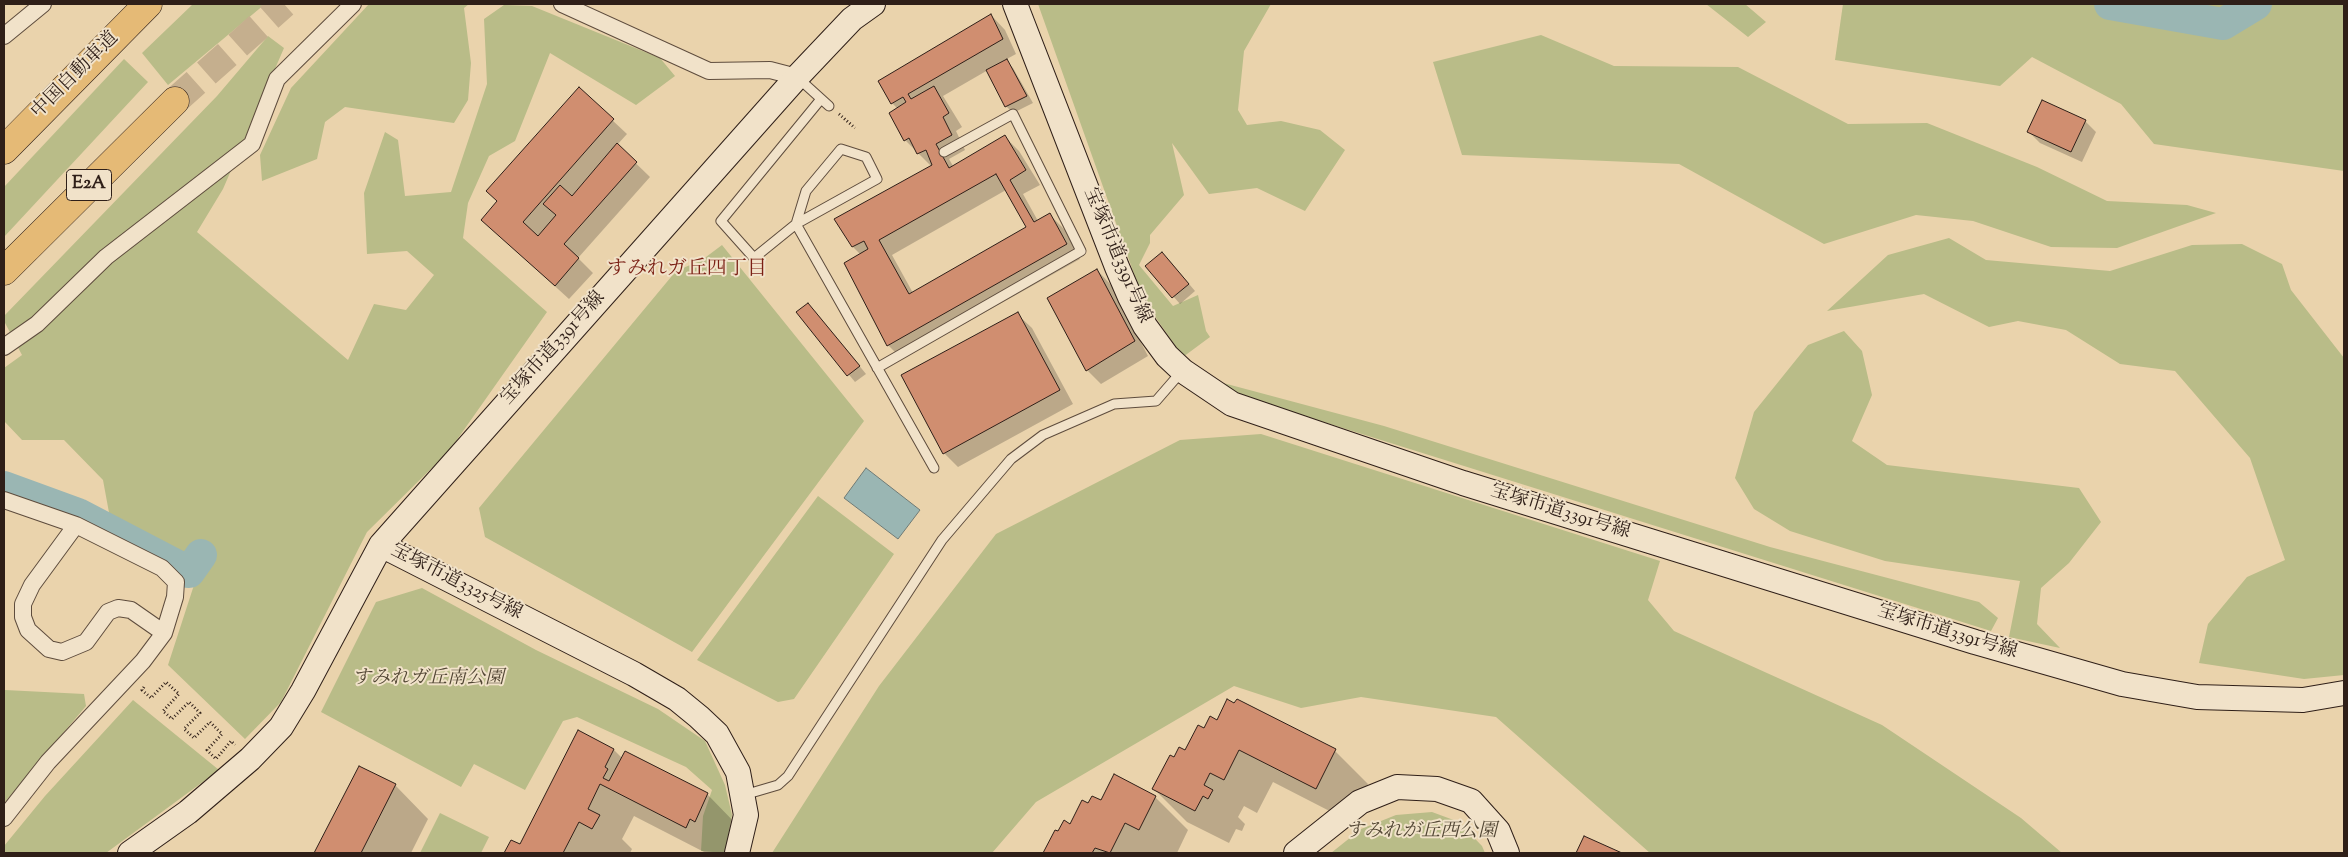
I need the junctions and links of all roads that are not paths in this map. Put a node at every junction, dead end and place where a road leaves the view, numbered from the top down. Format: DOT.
graph roads {
  1 [pos="43,4"];
  2 [pos="148,4"];
  3 [pos="353,4"];
  4 [pos="562,4"];
  5 [pos="873,4"];
  6 [pos="1015,4"];
  7 [pos="4,36"];
  8 [pos="797,77"];
  9 [pos="821,99"];
  10 [pos="175,101"];
  11 [pos="829,106"];
  12 [pos="4,150"];
  13 [pos="944,152"];
  14 [pos="796,224"];
  15 [pos="4,271"];
  16 [pos="4,347"];
  17 [pos="876,368"];
  18 [pos="1183,371"];
  19 [pos="934,468"];
  20 [pos="4,500"];
  21 [pos="76,525"];
  22 [pos="381,545"];
  23 [pos="164,632"];
  24 [pos="2344,693"];
  25 [pos="744,796"];
  26 [pos="4,818"];
  27 [pos="130,853"];
  28 [pos="737,853"];
  29 [pos="1296,853"];
  30 [pos="1507,853"];
  1 -- 7 [label="street"];
  2 -- 12 [label="highway, 中国自動車道"];
  3 -- 16 [label="street"];
  4 -- 8 [label="street"];
  5 -- 8 [label="street, 宝塚市道3391号線"];
  6 -- 18 [label="street, 宝塚市道3391号線"];
  8 -- 9 [label="lane"];
  8 -- 22 [label="street, 宝塚市道3391号線"];
  9 -- 11 [label="lane"];
  9 -- 14 [label="lane"];
  10 -- 15 [label="highway, E2A"];
  13 -- 17 [label="lane"];
  14 -- 14 [label="lane"];
  14 -- 17 [label="lane"];
  17 -- 19 [label="lane"];
  18 -- 24 [label="street, 宝塚市道3391号線"];
  18 -- 25 [label="lane"];
  20 -- 21 [label="street"];
  21 -- 23 [label="street"];
  21 -- 23 [label="street"];
  22 -- 25 [label="street, 宝塚市道3325号線"];
  22 -- 27 [label="street, 宝塚市道3325号線"];
  23 -- 26 [label="street"];
  25 -- 28 [label="street, 宝塚市道3325号線"];
  29 -- 30 [label="street"];
}
